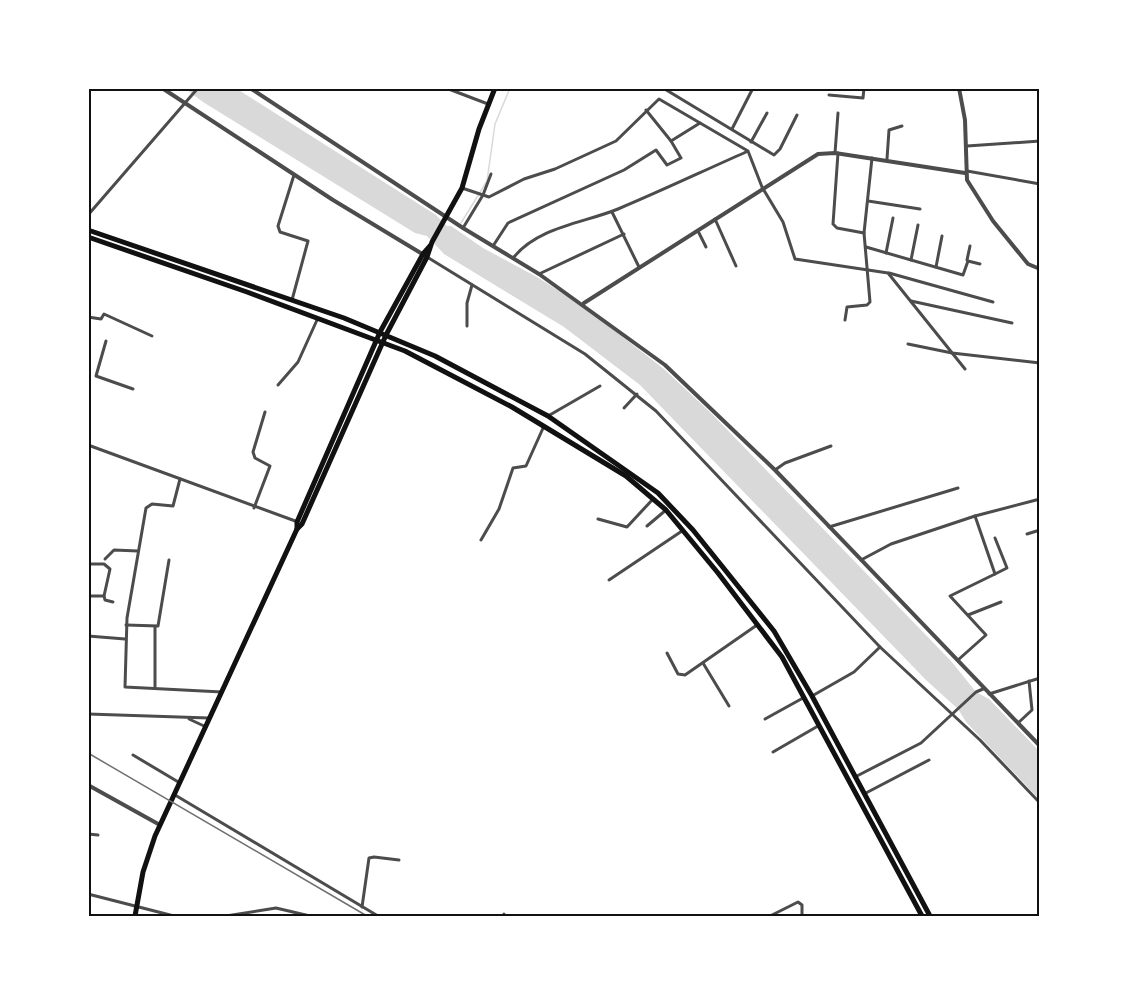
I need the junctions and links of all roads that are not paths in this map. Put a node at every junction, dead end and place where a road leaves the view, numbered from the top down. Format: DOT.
graph roads {
  1 [pos="162,88"];
  2 [pos="198,88"];
  3 [pos="250,88"];
  4 [pos="446,88"];
  5 [pos="495,88"];
  6 [pos="663,88"];
  7 [pos="753,88"];
  8 [pos="864,88"];
  9 [pos="959,88"];
  10 [pos="829,95"];
  11 [pos="184,103"];
  12 [pos="488,104"];
  13 [pos="646,110"];
  14 [pos="767,113"];
  15 [pos="838,113"];
  16 [pos="797,115"];
  17 [pos="700,123"];
  18 [pos="902,126"];
  19 [pos="732,129"];
  20 [pos="671,141"];
  21 [pos="1040,141"];
  22 [pos="751,142"];
  23 [pos="967,146"];
  24 [pos="748,151"];
  25 [pos="836,153"];
  26 [pos="872,158"];
  27 [pos="887,159"];
  28 [pos="965,172"];
  29 [pos="295,174"];
  30 [pos="491,174"];
  31 [pos="1040,184"];
  32 [pos="462,188"];
  33 [pos="762,188"];
  34 [pos="480,194"];
  35 [pos="868,201"];
  36 [pos="920,209"];
  37 [pos="612,211"];
  38 [pos="88,216"];
  39 [pos="446,218"];
  40 [pos="893,218"];
  41 [pos="716,219"];
  42 [pos="918,225"];
  43 [pos="461,227"];
  44 [pos="88,230"];
  45 [pos="698,231"];
  46 [pos="864,233"];
  47 [pos="624,234"];
  48 [pos="942,236"];
  49 [pos="88,237"];
  50 [pos="493,246"];
  51 [pos="970,246"];
  52 [pos="706,247"];
  53 [pos="866,247"];
  54 [pos="886,253"];
  55 [pos="425,255"];
  56 [pos="514,257"];
  57 [pos="911,260"];
  58 [pos="967,262"];
  59 [pos="980,264"];
  60 [pos="736,266"];
  61 [pos="639,267"];
  62 [pos="936,267"];
  63 [pos="868,268"];
  64 [pos="1040,269"];
  65 [pos="539,273"];
  66 [pos="888,273"];
  67 [pos="472,285"];
  68 [pos="292,300"];
  69 [pos="909,300"];
  70 [pos="993,302"];
  71 [pos="584,303"];
  72 [pos="88,317"];
  73 [pos="318,318"];
  74 [pos="845,320"];
  75 [pos="1012,323"];
  76 [pos="466,326"];
  77 [pos="383,333"];
  78 [pos="152,336"];
  79 [pos="380,340"];
  80 [pos="106,341"];
  81 [pos="908,344"];
  82 [pos="952,353"];
  83 [pos="1040,363"];
  84 [pos="88,367"];
  85 [pos="96,369"];
  86 [pos="964,369"];
  87 [pos="278,385"];
  88 [pos="600,386"];
  89 [pos="133,389"];
  90 [pos="637,394"];
  91 [pos="624,408"];
  92 [pos="265,412"];
  93 [pos="548,417"];
  94 [pos="544,426"];
  95 [pos="88,445"];
  96 [pos="831,446"];
  97 [pos="775,470"];
  98 [pos="180,478"];
  99 [pos="958,488"];
  100 [pos="653,499"];
  101 [pos="1040,499"];
  102 [pos="254,508"];
  103 [pos="666,510"];
  104 [pos="975,516"];
  105 [pos="598,519"];
  106 [pos="299,525"];
  107 [pos="647,526"];
  108 [pos="829,527"];
  109 [pos="1040,530"];
  110 [pos="683,531"];
  111 [pos="1027,534"];
  112 [pos="995,538"];
  113 [pos="481,540"];
  114 [pos="138,551"];
  115 [pos="105,559"];
  116 [pos="169,560"];
  117 [pos="861,560"];
  118 [pos="88,564"];
  119 [pos="995,574"];
  120 [pos="609,580"];
  121 [pos="745,594"];
  122 [pos="88,596"];
  123 [pos="104,596"];
  124 [pos="739,599"];
  125 [pos="113,602"];
  126 [pos="1001,602"];
  127 [pos="968,615"];
  128 [pos="758,624"];
  129 [pos="126,625"];
  130 [pos="155,627"];
  131 [pos="88,636"];
  132 [pos="125,639"];
  133 [pos="880,647"];
  134 [pos="668,653"];
  135 [pos="958,660"];
  136 [pos="703,663"];
  137 [pos="1040,678"];
  138 [pos="1029,681"];
  139 [pos="155,688"];
  140 [pos="983,689"];
  141 [pos="222,692"];
  142 [pos="989,694"];
  143 [pos="812,696"];
  144 [pos="804,697"];
  145 [pos="729,706"];
  146 [pos="814,708"];
  147 [pos="88,714"];
  148 [pos="952,714"];
  149 [pos="186,717"];
  150 [pos="209,718"];
  151 [pos="765,719"];
  152 [pos="1017,723"];
  153 [pos="820,725"];
  154 [pos="206,727"];
  155 [pos="1040,746"];
  156 [pos="772,752"];
  157 [pos="133,755"];
  158 [pos="929,760"];
  159 [pos="855,777"];
  160 [pos="181,784"];
  161 [pos="88,785"];
  162 [pos="864,794"];
  163 [pos="175,795"];
  164 [pos="1040,803"];
  165 [pos="160,825"];
  166 [pos="88,834"];
  167 [pos="98,835"];
  168 [pos="399,860"];
  169 [pos="88,894"];
  170 [pos="137,905"];
  171 [pos="362,908"];
  172 [pos="135,916"];
  173 [pos="174,916"];
  174 [pos="226,916"];
  175 [pos="310,916"];
  176 [pos="378,916"];
  177 [pos="770,916"];
  178 [pos="802,916"];
  179 [pos="922,916"];
  180 [pos="930,916"];
  1 -- 11 [label="street"];
  2 -- 11 [label="street"];
  3 -- 39 [label="street"];
  4 -- 12 [label="street"];
  5 -- 12 [label="main road"];
  6 -- 19 [label="street"];
  7 -- 19 [label="street"];
  8 -- 10 [label="street"];
  9 -- 23 [label="street"];
  11 -- 29 [label="street"];
  11 -- 38 [label="street"];
  12 -- 32 [label="main road"];
  13 -- 17 [label="street"];
  13 -- 20 [label="street"];
  13 -- 34 [label="street"];
  14 -- 22 [label="street"];
  15 -- 25 [label="street"];
  16 -- 22 [label="street"];
  17 -- 20 [label="street"];
  17 -- 24 [label="street"];
  18 -- 27 [label="street"];
  19 -- 22 [label="street"];
  20 -- 50 [label="street"];
  21 -- 23 [label="street"];
  23 -- 28 [label="street"];
  24 -- 33 [label="street"];
  24 -- 37 [label="street"];
  25 -- 26 [label="street"];
  25 -- 33 [label="street"];
  25 -- 46 [label="street"];
  26 -- 27 [label="street"];
  26 -- 35 [label="street"];
  27 -- 28 [label="street"];
  28 -- 31 [label="street"];
  28 -- 64 [label="street"];
  29 -- 55 [label="street"];
  29 -- 68 [label="street"];
  30 -- 34 [label="street"];
  32 -- 34 [label="street"];
  32 -- 39 [label="main road"];
  33 -- 41 [label="street"];
  33 -- 63 [label="street"];
  34 -- 43 [label="street"];
  35 -- 36 [label="street"];
  35 -- 46 [label="street"];
  37 -- 47 [label="street"];
  37 -- 56 [label="street"];
  39 -- 43 [label="street"];
  39 -- 55 [label="main road"];
  40 -- 54 [label="street"];
  41 -- 45 [label="street"];
  41 -- 60 [label="street"];
  42 -- 57 [label="street"];
  43 -- 50 [label="street"];
  44 -- 68 [label="main road"];
  45 -- 52 [label="street"];
  45 -- 61 [label="street"];
  46 -- 53 [label="street"];
  47 -- 61 [label="street"];
  47 -- 65 [label="street"];
  48 -- 62 [label="street"];
  49 -- 73 [label="main road"];
  50 -- 56 [label="street"];
  51 -- 58 [label="street"];
  53 -- 54 [label="street"];
  53 -- 63 [label="street"];
  54 -- 57 [label="street"];
  55 -- 67 [label="street"];
  55 -- 77 [label="main road"];
  56 -- 65 [label="street"];
  57 -- 62 [label="street"];
  58 -- 59 [label="street"];
  58 -- 62 [label="street"];
  61 -- 71 [label="street"];
  63 -- 66 [label="street"];
  63 -- 74 [label="street"];
  65 -- 71 [label="street"];
  66 -- 69 [label="street"];
  66 -- 70 [label="street"];
  67 -- 76 [label="street"];
  67 -- 90 [label="street"];
  68 -- 77 [label="main road"];
  69 -- 75 [label="street"];
  69 -- 82 [label="street"];
  71 -- 97 [label="street"];
  72 -- 78 [label="street"];
  73 -- 79 [label="main road"];
  73 -- 87 [label="street"];
  77 -- 79 [label="main road"];
  77 -- 93 [label="main road"];
  79 -- 94 [label="main road"];
  79 -- 106 [label="main road"];
  80 -- 85 [label="street"];
  81 -- 82 [label="street"];
  82 -- 83 [label="street"];
  82 -- 86 [label="street"];
  84 -- 85 [label="street"];
  85 -- 89 [label="street"];
  88 -- 93 [label="street"];
  90 -- 91 [label="street"];
  90 -- 133 [label="street"];
  92 -- 102 [label="street"];
  93 -- 121 [label="main road"];
  94 -- 100 [label="main road"];
  94 -- 113 [label="street"];
  95 -- 98 [label="street"];
  96 -- 97 [label="street"];
  97 -- 108 [label="street"];
  98 -- 102 [label="street"];
  98 -- 114 [label="street"];
  99 -- 108 [label="street"];
  100 -- 103 [label="main road"];
  100 -- 105 [label="street"];
  101 -- 104 [label="street"];
  102 -- 106 [label="street"];
  103 -- 107 [label="street"];
  103 -- 110 [label="main road"];
  104 -- 117 [label="street"];
  104 -- 119 [label="street"];
  106 -- 141 [label="main road"];
  108 -- 117 [label="street"];
  109 -- 111 [label="street"];
  110 -- 120 [label="street"];
  110 -- 124 [label="main road"];
  112 -- 119 [label="street"];
  114 -- 115 [label="street"];
  114 -- 129 [label="street"];
  116 -- 130 [label="street"];
  117 -- 135 [label="street"];
  118 -- 123 [label="street"];
  119 -- 127 [label="street"];
  121 -- 124 [label="main road"];
  121 -- 143 [label="main road"];
  122 -- 123 [label="street"];
  123 -- 125 [label="street"];
  124 -- 128 [label="main road"];
  126 -- 127 [label="street"];
  127 -- 135 [label="street"];
  128 -- 136 [label="street"];
  128 -- 144 [label="main road"];
  129 -- 130 [label="street"];
  129 -- 132 [label="street"];
  130 -- 139 [label="street"];
  131 -- 132 [label="street"];
  132 -- 139 [label="street"];
  133 -- 143 [label="street"];
  133 -- 148 [label="street"];
  134 -- 136 [label="street"];
  135 -- 140 [label="street"];
  136 -- 145 [label="street"];
  137 -- 138 [label="street"];
  138 -- 142 [label="street"];
  138 -- 152 [label="street"];
  139 -- 141 [label="street"];
  140 -- 142 [label="street"];
  140 -- 148 [label="street"];
  141 -- 150 [label="main road"];
  142 -- 152 [label="street"];
  143 -- 146 [label="main road"];
  144 -- 146 [label="main road"];
  144 -- 151 [label="street"];
  146 -- 153 [label="main road"];
  146 -- 159 [label="main road"];
  147 -- 149 [label="street"];
  148 -- 159 [label="street"];
  148 -- 164 [label="street"];
  149 -- 150 [label="street"];
  149 -- 154 [label="street"];
  150 -- 154 [label="main road"];
  152 -- 155 [label="street"];
  153 -- 156 [label="street"];
  153 -- 179 [label="main road"];
  154 -- 160 [label="main road"];
  157 -- 160 [label="street"];
  158 -- 162 [label="street"];
  159 -- 162 [label="main road"];
  160 -- 163 [label="main road"];
  161 -- 165 [label="street"];
  162 -- 180 [label="main road"];
  163 -- 165 [label="main road"];
  163 -- 171 [label="street"];
  165 -- 170 [label="main road"];
  166 -- 167 [label="street"];
  168 -- 171 [label="street"];
  169 -- 170 [label="street"];
  170 -- 172 [label="main road"];
  170 -- 173 [label="street"];
  171 -- 176 [label="street"];
  174 -- 175 [label="street"];
  177 -- 178 [label="street"];
}
